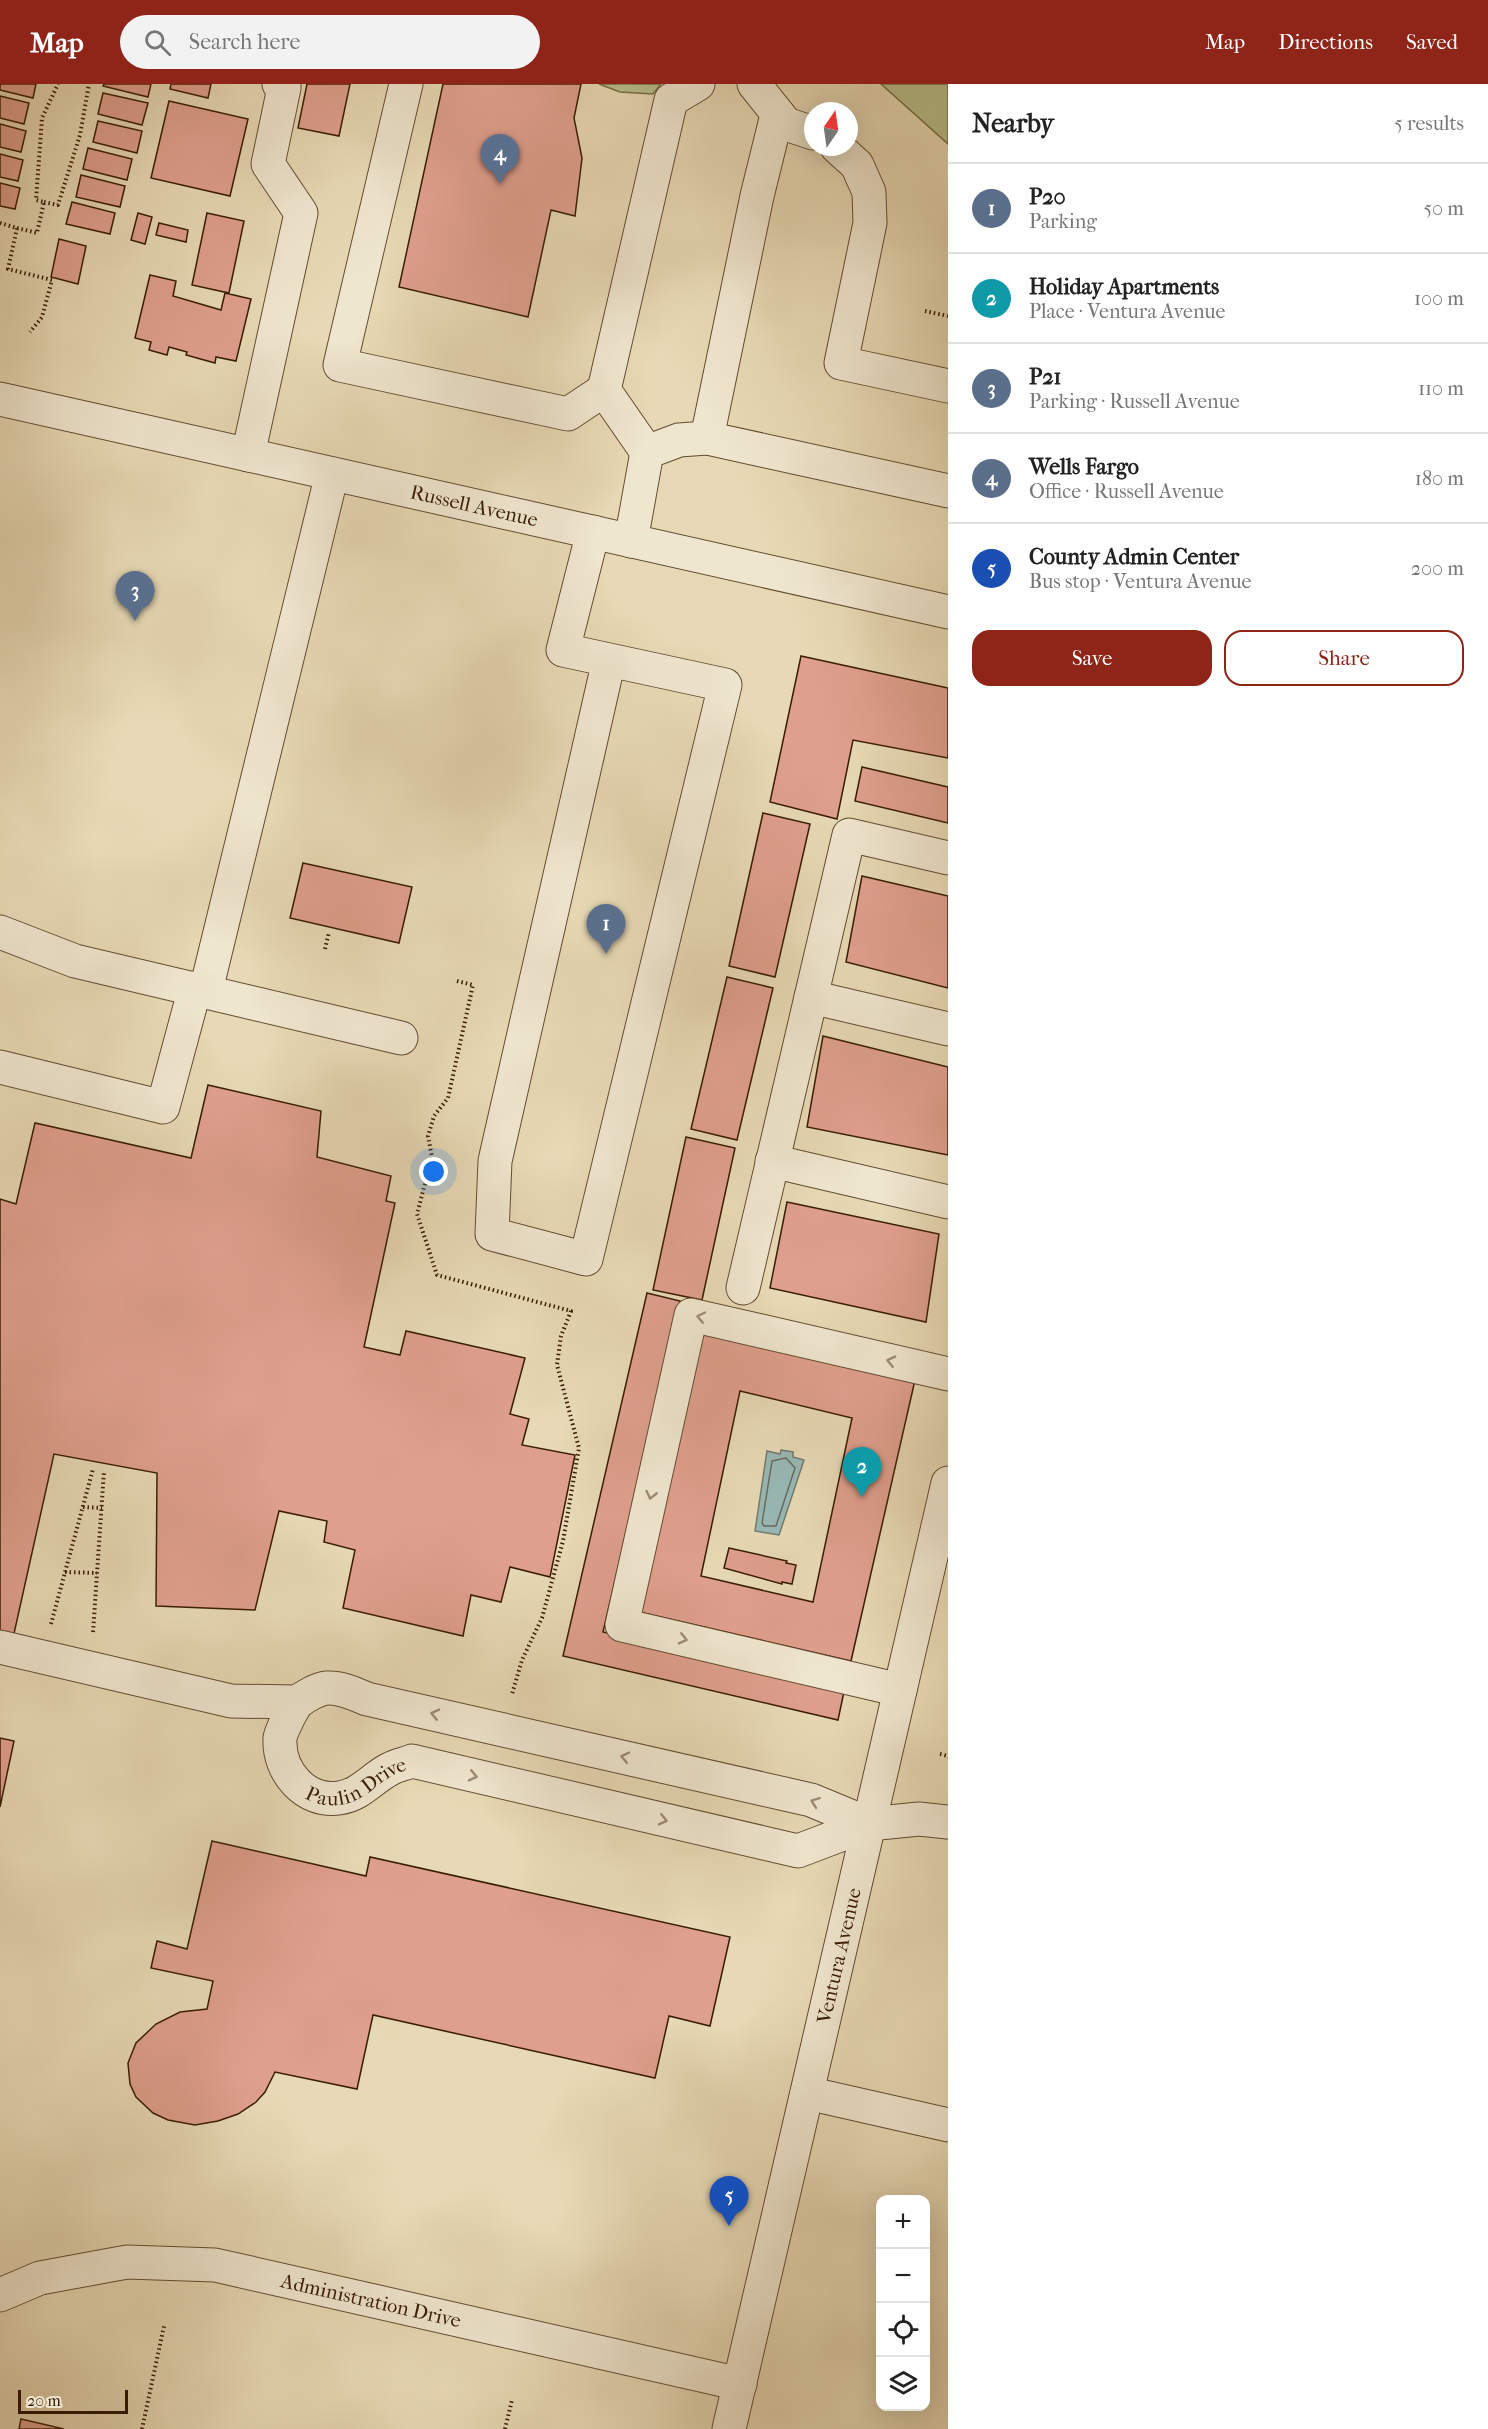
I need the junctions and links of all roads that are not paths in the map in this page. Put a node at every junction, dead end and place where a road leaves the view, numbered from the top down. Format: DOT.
graph roads {
  1 [pos="279,84"];
  2 [pos="406,84"];
  3 [pos="698,84"];
  4 [pos="754,84"];
  5 [pos="777,115"];
  6 [pos="804,131"];
  7 [pos="847,156"];
  8 [pos="948,386"];
  9 [pos="604,390"];
  10 [pos="0,399"];
  11 [pos="706,438"];
  12 [pos="647,452"];
  13 [pos="248,455"];
  14 [pos="332,474"];
  15 [pos="948,491"];
  16 [pos="593,532"];
  17 [pos="631,541"];
  18 [pos="948,612"];
  19 [pos="609,660"];
  20 [pos="948,858"];
  21 [pos="0,932"];
  22 [pos="200,989"];
  23 [pos="811,997"];
  24 [pos="948,1029"];
  25 [pos="401,1038"];
  26 [pos="0,1067"];
  27 [pos="772,1161"];
  28 [pos="948,1202"];
  29 [pos="743,1288"];
  30 [pos="948,1374"];
  31 [pos="948,1483"];
  32 [pos="0,1647"];
  33 [pos="900,1690"];
  34 [pos="297,1702"];
  35 [pos="948,1822"];
  36 [pos="869,1824"];
  37 [pos="807,2093"];
  38 [pos="948,2126"];
  39 [pos="0,2295"];
  40 [pos="740,2384"];
  41 [pos="729,2429"];
  1 -- 13 [label="street"];
  2 -- 9 [label="street"];
  3 -- 9 [label="street"];
  4 -- 5 [label="street"];
  5 -- 6 [label="street"];
  5 -- 11 [label="street"];
  7 -- 8 [label="street"];
  9 -- 12 [label="street"];
  10 -- 13 [label="street, Russell Avenue"];
  11 -- 12 [label="street"];
  11 -- 15 [label="street"];
  12 -- 17 [label="street"];
  13 -- 14 [label="street, Russell Avenue"];
  14 -- 16 [label="street, Russell Avenue"];
  14 -- 22 [label="street"];
  16 -- 17 [label="street, Russell Avenue"];
  16 -- 19 [label="street"];
  17 -- 18 [label="street, Russell Avenue"];
  19 -- 19 [label="street"];
  20 -- 23 [label="street"];
  21 -- 22 [label="street"];
  22 -- 25 [label="street"];
  22 -- 26 [label="street"];
  23 -- 24 [label="street"];
  23 -- 27 [label="street"];
  27 -- 28 [label="street"];
  27 -- 29 [label="street"];
  30 -- 33 [label="street, one-way"];
  31 -- 33 [label="street, Ventura Avenue"];
  32 -- 34 [label="street"];
  33 -- 36 [label="street, Ventura Avenue"];
  36 -- 34 [label="street, Paulin Drive, one-way"];
  34 -- 36 [label="street, Paulin Drive, one-way"];
  35 -- 36 [label="street, Paulin Drive"];
  36 -- 37 [label="street, Ventura Avenue"];
  37 -- 38 [label="street"];
  37 -- 40 [label="street, Ventura Avenue"];
  39 -- 40 [label="street, Administration Drive"];
  40 -- 41 [label="street, Ventura Avenue"];
}
